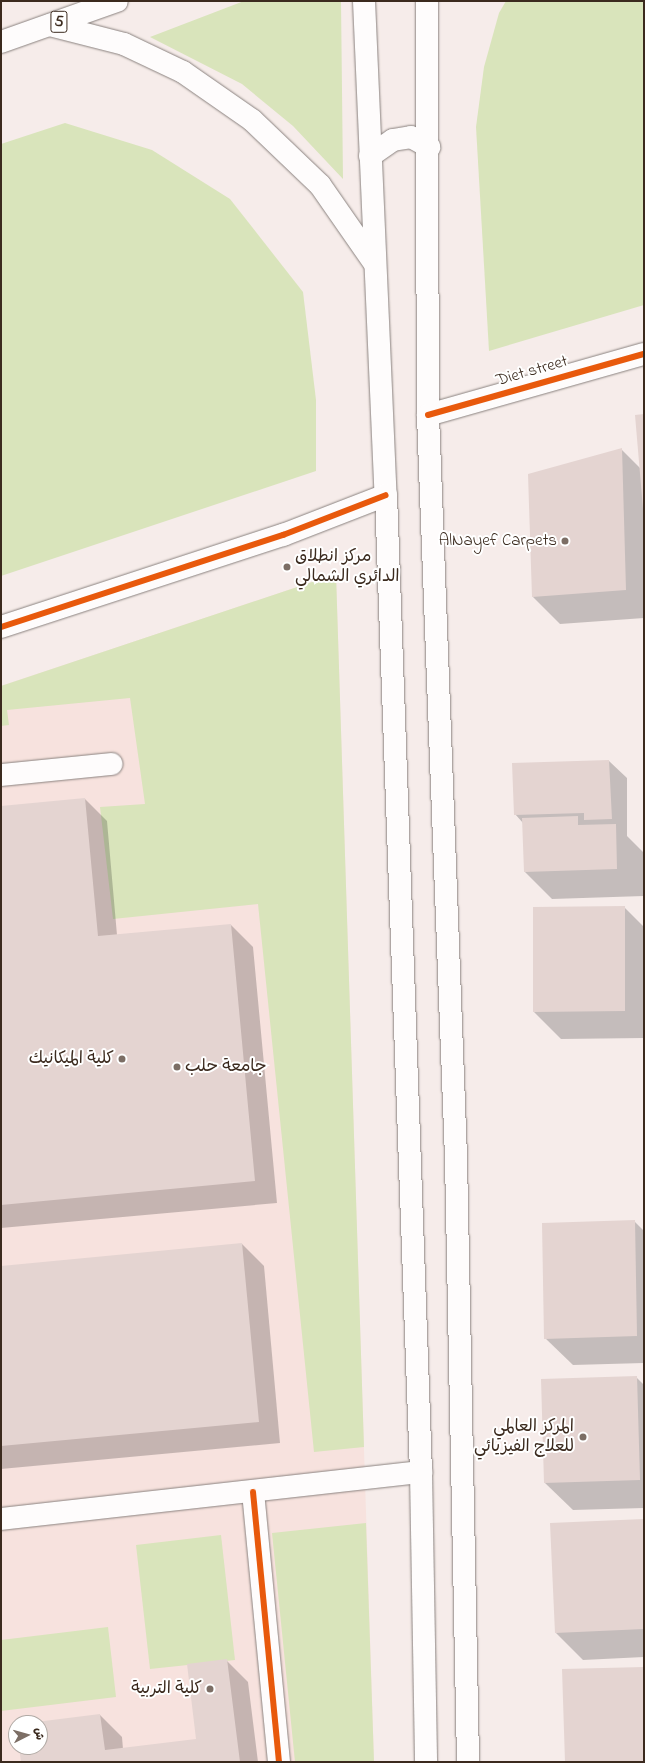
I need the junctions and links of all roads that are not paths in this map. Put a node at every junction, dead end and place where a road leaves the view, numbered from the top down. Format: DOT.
graph roads {
  1 [pos="116,1"];
  2 [pos="364,1"];
  3 [pos="427,1"];
  4 [pos="50,25"];
  5 [pos="1,42"];
  6 [pos="429,147"];
  7 [pos="370,156"];
  8 [pos="375,264"];
  9 [pos="644,354"];
  10 [pos="428,415"];
  11 [pos="386,495"];
  12 [pos="1,627"];
  13 [pos="111,764"];
  14 [pos="1,775"];
  15 [pos="421,1472"];
  16 [pos="253,1492"];
  17 [pos="1,1519"];
  18 [pos="279,1762"];
  19 [pos="426,1762"];
  20 [pos="468,1762"];
  1 -- 4 [label="main road, 5"];
  2 -- 7 [label="main road"];
  3 -- 6 [label="main road"];
  4 -- 5 [label="main road, 5"];
  4 -- 8 [label="main road"];
  6 -- 7 [label="main road"];
  6 -- 10 [label="main road"];
  7 -- 8 [label="main road"];
  8 -- 11 [label="main road"];
  9 -- 10 [label="main road, Diet street"];
  10 -- 20 [label="main road"];
  11 -- 12 [label="main road"];
  11 -- 15 [label="main road"];
  13 -- 14 [label="main road"];
  15 -- 16 [label="main road"];
  15 -- 19 [label="main road"];
  16 -- 17 [label="main road"];
  16 -- 18 [label="main road"];
}
